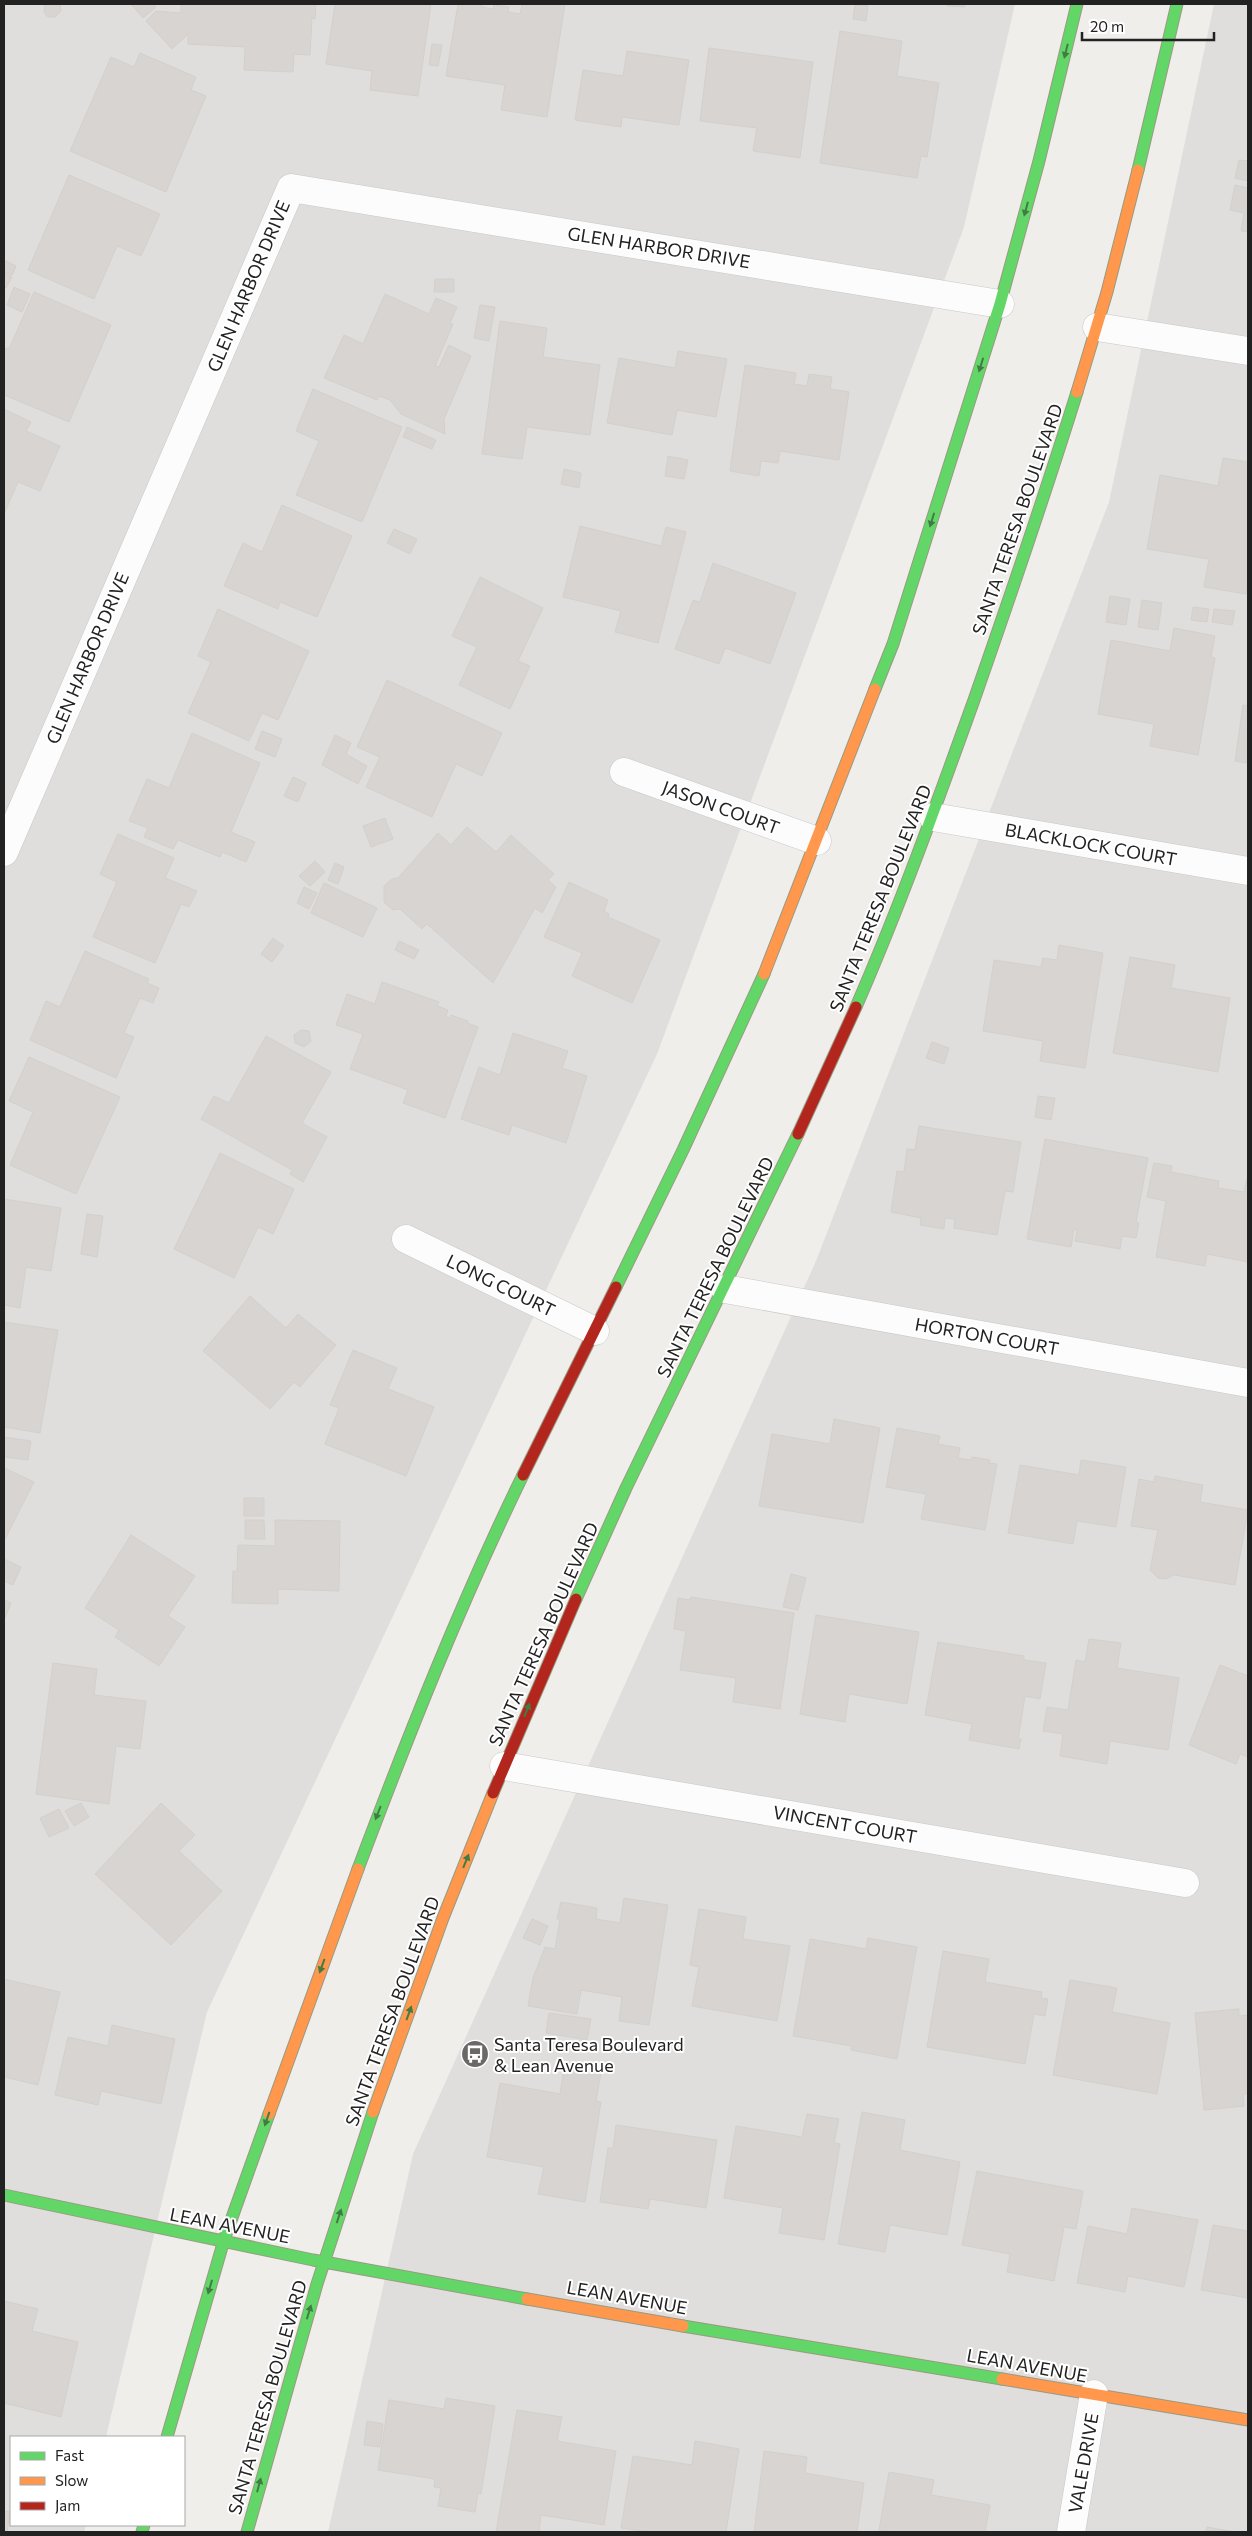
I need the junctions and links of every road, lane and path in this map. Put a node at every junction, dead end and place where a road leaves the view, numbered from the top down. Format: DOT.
graph roads {
  1 [pos="1077,4"];
  2 [pos="1177,4"];
  3 [pos="1000,304"];
  4 [pos="1097,327"];
  5 [pos="1248,351"];
  6 [pos="624,772"];
  7 [pos="933,817"];
  8 [pos="817,841"];
  9 [pos="4,852"];
  10 [pos="1248,871"];
  11 [pos="406,1239"];
  12 [pos="726,1288"];
  13 [pos="595,1331"];
  14 [pos="1248,1383"];
  15 [pos="504,1766"];
  16 [pos="1185,1883"];
  17 [pos="4,2194"];
  18 [pos="224,2240"];
  19 [pos="324,2262"];
  20 [pos="1094,2394"];
  21 [pos="1248,2420"];
  22 [pos="167,2436"];
  23 [pos="247,2532"];
  24 [pos="1071,2532"];
  1 -- 3 [label="main road, one-way"];
  2 -- 4 [label="main road, SANTA TERESA BOULEVARD"];
  3 -- 8 [label="main road, one-way"];
  3 -- 9 [label="street, GLEN HARBOR DRIVE"];
  4 -- 5 [label="street"];
  4 -- 7 [label="main road, SANTA TERESA BOULEVARD"];
  6 -- 8 [label="street, JASON COURT"];
  7 -- 10 [label="street, BLACKLOCK COURT"];
  7 -- 12 [label="main road, SANTA TERESA BOULEVARD"];
  8 -- 13 [label="main road"];
  11 -- 13 [label="street, LONG COURT"];
  12 -- 14 [label="street, HORTON COURT"];
  15 -- 12 [label="main road, SANTA TERESA BOULEVARD, one-way"];
  13 -- 18 [label="main road, one-way"];
  15 -- 16 [label="street, VINCENT COURT"];
  19 -- 15 [label="main road, SANTA TERESA BOULEVARD, one-way"];
  17 -- 18 [label="main road, LEAN AVENUE"];
  18 -- 19 [label="main road, LEAN AVENUE"];
  18 -- 22 [label="main road, one-way"];
  19 -- 20 [label="main road, LEAN AVENUE"];
  23 -- 19 [label="main road, SANTA TERESA BOULEVARD, one-way"];
  20 -- 21 [label="main road, LEAN AVENUE"];
  20 -- 24 [label="street, VALE DRIVE"];
}
